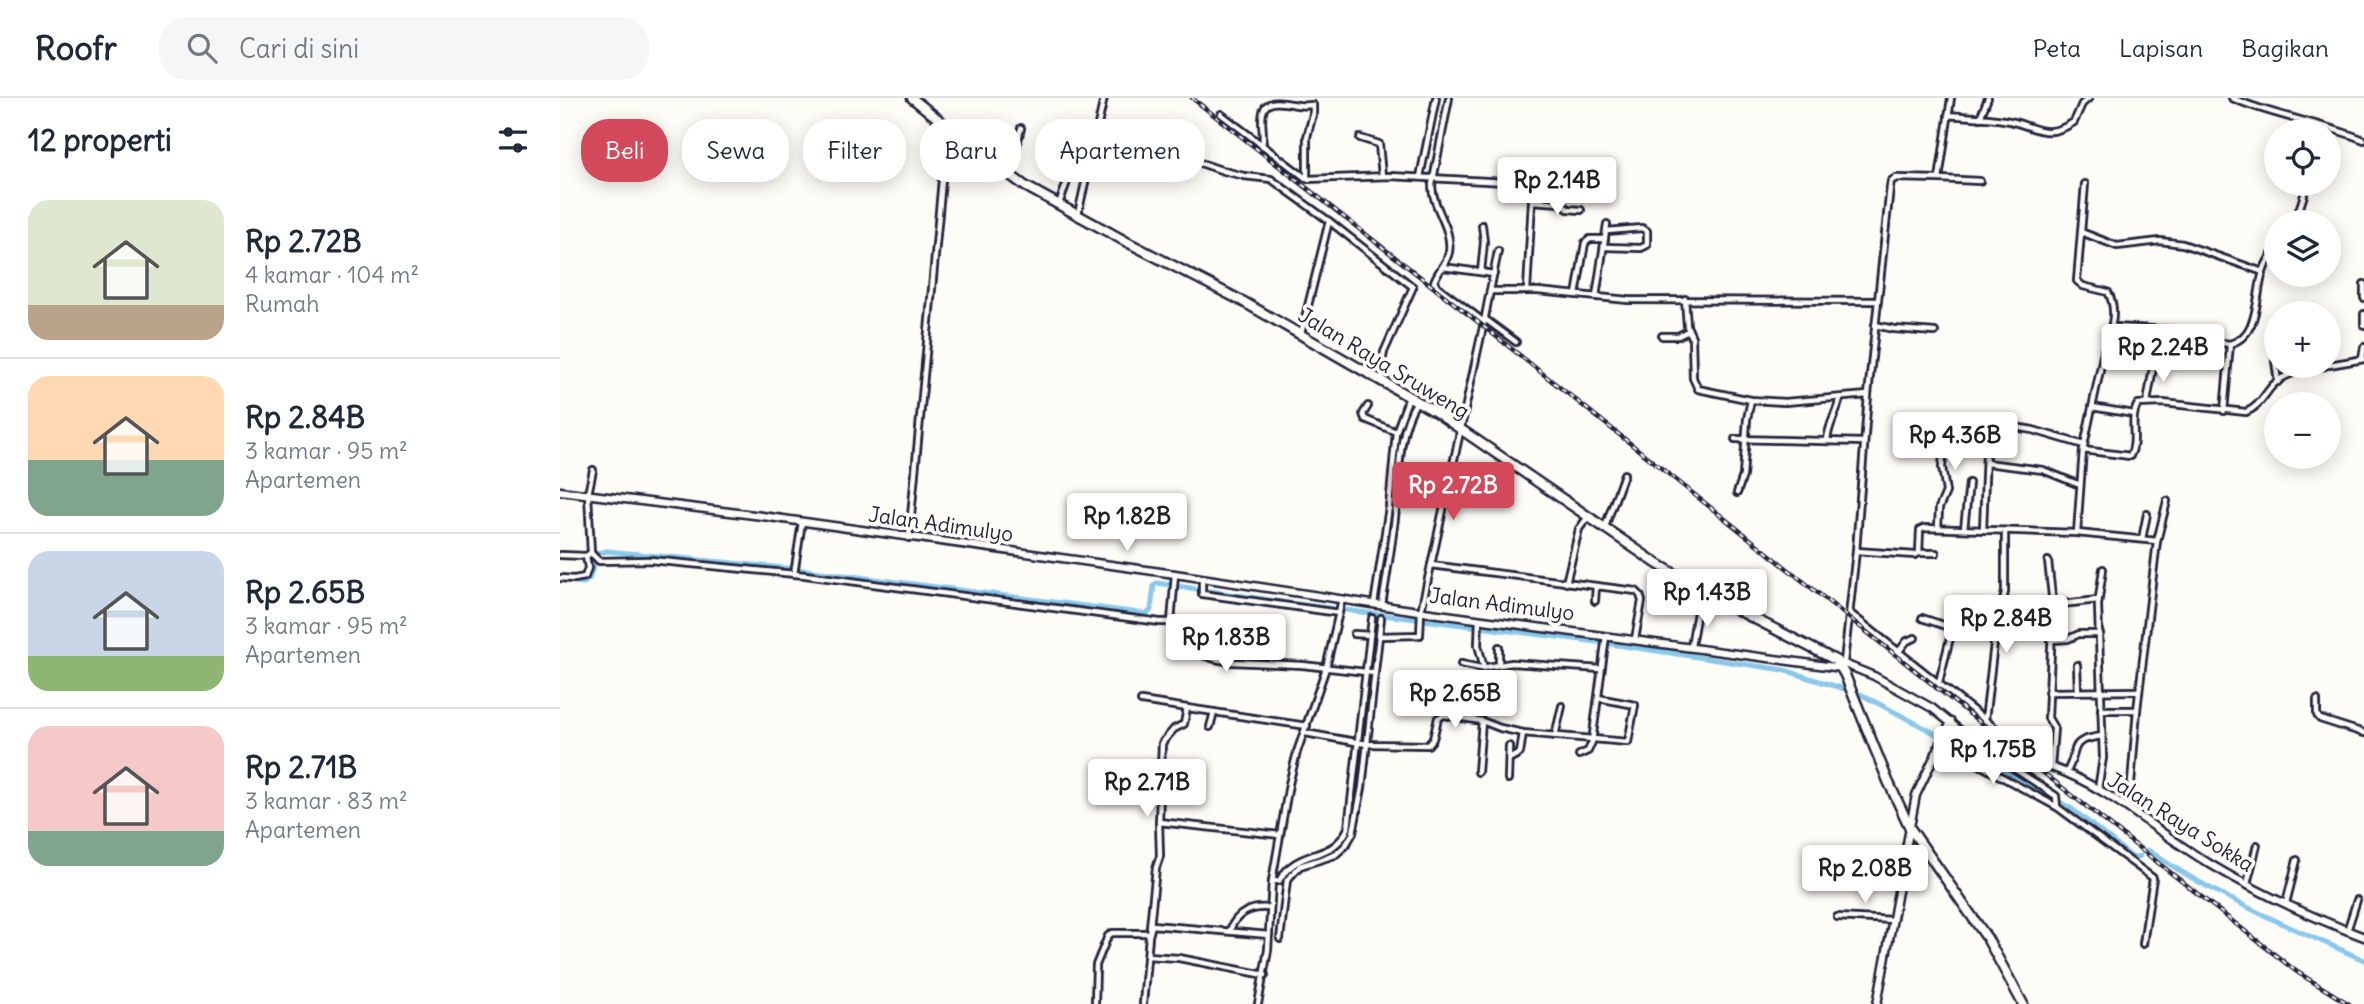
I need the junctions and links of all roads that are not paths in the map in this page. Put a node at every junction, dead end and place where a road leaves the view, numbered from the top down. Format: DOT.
graph roads {
  1 [pos="1104,98"];
  2 [pos="1449,98"];
  3 [pos="1951,98"];
  4 [pos="1987,98"];
  5 [pos="2089,98"];
  6 [pos="2232,98"];
  7 [pos="915,99"];
  8 [pos="1436,101"];
  9 [pos="1448,105"];
  10 [pos="1221,114"];
  11 [pos="1948,115"];
  12 [pos="1980,118"];
  13 [pos="939,119"];
  14 [pos="1099,119"];
  15 [pos="1360,138"];
  16 [pos="2364,139"];
  17 [pos="1262,146"];
  18 [pos="1205,165"];
  19 [pos="1382,176"];
  20 [pos="1420,177"];
  21 [pos="1307,179"];
  22 [pos="1433,179"];
  23 [pos="1939,179"];
  24 [pos="1021,181"];
  25 [pos="1980,181"];
  26 [pos="942,182"];
  27 [pos="1067,182"];
  28 [pos="1085,182"];
  29 [pos="2085,184"];
  30 [pos="1532,201"];
  31 [pos="1059,205"];
  32 [pos="1581,209"];
  33 [pos="1078,215"];
  34 [pos="1329,221"];
  35 [pos="1607,224"];
  36 [pos="1482,225"];
  37 [pos="1606,231"];
  38 [pos="2081,232"];
  39 [pos="1605,239"];
  40 [pos="1605,247"];
  41 [pos="1498,251"];
  42 [pos="1443,267"];
  43 [pos="1481,272"];
  44 [pos="2263,272"];
  45 [pos="1494,274"];
  46 [pos="2364,284"];
  47 [pos="1527,290"];
  48 [pos="1490,291"];
  49 [pos="1576,295"];
  50 [pos="1596,297"];
  51 [pos="2364,298"];
  52 [pos="1685,299"];
  53 [pos="1877,302"];
  54 [pos="2364,314"];
  55 [pos="1484,320"];
  56 [pos="1875,325"];
  57 [pos="2364,325"];
  58 [pos="2114,327"];
  59 [pos="1688,331"];
  60 [pos="1935,331"];
  61 [pos="1301,334"];
  62 [pos="1662,336"];
  63 [pos="1516,342"];
  64 [pos="2230,344"];
  65 [pos="2364,347"];
  66 [pos="2363,359"];
  67 [pos="2154,362"];
  68 [pos="2341,363"];
  69 [pos="2277,378"];
  70 [pos="2286,378"];
  71 [pos="1383,382"];
  72 [pos="2278,382"];
  73 [pos="1868,395"];
  74 [pos="1840,398"];
  75 [pos="1413,399"];
  76 [pos="1751,400"];
  77 [pos="2147,402"];
  78 [pos="1368,406"];
  79 [pos="2092,407"];
  80 [pos="2224,411"];
  81 [pos="2134,414"];
  82 [pos="1992,423"];
  83 [pos="1460,428"];
  84 [pos="1396,432"];
  85 [pos="1735,439"];
  86 [pos="1745,439"];
  87 [pos="1827,441"];
  88 [pos="1864,442"];
  89 [pos="2083,447"];
  90 [pos="1986,463"];
  91 [pos="593,470"];
  92 [pos="1624,474"];
  93 [pos="1969,483"];
  94 [pos="2080,485"];
  95 [pos="560,491"];
  96 [pos="1737,493"];
  97 [pos="588,494"];
  98 [pos="2167,501"];
  99 [pos="1388,507"];
  100 [pos="1396,508"];
  101 [pos="2147,514"];
  102 [pos="1587,518"];
  103 [pos="802,523"];
  104 [pos="1604,528"];
  105 [pos="1937,528"];
  106 [pos="1964,529"];
  107 [pos="1983,530"];
  108 [pos="2005,531"];
  109 [pos="2077,533"];
  110 [pos="909,538"];
  111 [pos="2142,539"];
  112 [pos="2157,541"];
  113 [pos="1856,551"];
  114 [pos="1919,553"];
  115 [pos="1937,553"];
  116 [pos="560,555"];
  117 [pos="592,556"];
  118 [pos="2048,561"];
  119 [pos="1432,565"];
  120 [pos="2103,569"];
  121 [pos="794,573"];
  122 [pos="560,578"];
  123 [pos="1174,578"];
  124 [pos="1202,578"];
  125 [pos="1566,583"];
  126 [pos="1596,586"];
  127 [pos="2098,600"];
  128 [pos="1595,601"];
  129 [pos="1378,605"];
  130 [pos="2053,605"];
  131 [pos="1698,606"];
  132 [pos="1340,607"];
  133 [pos="1420,613"];
  134 [pos="1850,614"];
  135 [pos="1372,618"];
  136 [pos="1381,618"];
  137 [pos="1922,618"];
  138 [pos="1171,622"];
  139 [pos="1479,622"];
  140 [pos="1953,626"];
  141 [pos="1997,628"];
  142 [pos="1354,634"];
  143 [pos="2100,634"];
  144 [pos="1371,635"];
  145 [pos="1379,636"];
  146 [pos="1606,637"];
  147 [pos="1915,638"];
  148 [pos="1635,639"];
  149 [pos="2051,640"];
  150 [pos="1691,646"];
  151 [pos="1499,647"];
  152 [pos="1899,651"];
  153 [pos="1841,663"];
  154 [pos="1461,664"];
  155 [pos="1499,665"];
  156 [pos="2077,665"];
  157 [pos="1326,668"];
  158 [pos="1484,668"];
  159 [pos="1601,669"];
  160 [pos="1366,673"];
  161 [pos="1375,673"];
  162 [pos="1938,685"];
  163 [pos="2102,691"];
  164 [pos="2139,691"];
  165 [pos="2048,692"];
  166 [pos="2078,692"];
  167 [pos="1598,698"];
  168 [pos="2317,700"];
  169 [pos="1140,701"];
  170 [pos="1562,706"];
  171 [pos="1187,708"];
  172 [pos="2101,710"];
  173 [pos="2137,710"];
  174 [pos="1214,712"];
  175 [pos="1985,720"];
  176 [pos="1482,721"];
  177 [pos="1951,722"];
  178 [pos="1307,726"];
  179 [pos="1210,727"];
  180 [pos="1305,733"];
  181 [pos="1523,733"];
  182 [pos="2364,733"];
  183 [pos="1555,736"];
  184 [pos="2102,736"];
  185 [pos="1942,739"];
  186 [pos="1592,740"];
  187 [pos="1358,743"];
  188 [pos="1367,744"];
  189 [pos="1509,746"];
  190 [pos="1580,755"];
  191 [pos="1509,759"];
  192 [pos="2041,765"];
  193 [pos="2009,766"];
  194 [pos="2051,767"];
  195 [pos="1478,772"];
  196 [pos="2065,774"];
  197 [pos="1508,779"];
  198 [pos="1354,787"];
  199 [pos="1362,788"];
  200 [pos="2097,790"];
  201 [pos="2057,803"];
  202 [pos="2129,808"];
  203 [pos="1159,822"];
  204 [pos="1910,828"];
  205 [pos="1345,834"];
  206 [pos="1280,835"];
  207 [pos="1351,838"];
  208 [pos="2257,845"];
  209 [pos="1327,851"];
  210 [pos="1329,858"];
  211 [pos="2297,860"];
  212 [pos="1295,861"];
  213 [pos="1300,866"];
  214 [pos="1272,881"];
  215 [pos="1282,882"];
  216 [pos="2247,884"];
  217 [pos="2357,900"];
  218 [pos="2286,903"];
  219 [pos="1269,908"];
  220 [pos="1837,917"];
  221 [pos="1893,920"];
  222 [pos="1149,930"];
  223 [pos="1230,930"];
  224 [pos="2347,931"];
  225 [pos="1269,935"];
  226 [pos="2364,937"];
  227 [pos="1280,939"];
  228 [pos="2143,944"];
  229 [pos="1147,956"];
  230 [pos="1265,975"];
  231 [pos="1095,1004"];
  232 [pos="1143,1004"];
  233 [pos="1258,1004"];
  234 [pos="1877,1004"];
  235 [pos="2023,1004"];
  1 -- 14 [label="street"];
  2 -- 9 [label="street"];
  3 -- 11 [label="street"];
  4 -- 12 [label="street"];
  5 -- 12 [label="street"];
  6 -- 16 [label="street"];
  7 -- 13 [label="highway, Jalan Raya Sruweng"];
  8 -- 9 [label="street"];
  8 -- 20 [label="street"];
  9 -- 22 [label="street"];
  10 -- 17 [label="street"];
  11 -- 12 [label="street"];
  11 -- 23 [label="street"];
  15 -- 19 [label="street"];
  17 -- 21 [label="street"];
  17 -- 21 [label="street"];
  18 -- 34 [label="street"];
  19 -- 20 [label="street"];
  19 -- 21 [label="street"];
  20 -- 22 [label="street"];
  22 -- 30 [label="street"];
  22 -- 42 [label="street"];
  23 -- 25 [label="street"];
  23 -- 53 [label="street"];
  24 -- 31 [label="highway, Jalan Raya Sruweng"];
  26 -- 110 [label="street"];
  27 -- 31 [label="street"];
  28 -- 33 [label="street"];
  29 -- 38 [label="street"];
  30 -- 32 [label="street"];
  30 -- 47 [label="street"];
  31 -- 33 [label="highway, Jalan Raya Sruweng"];
  33 -- 61 [label="highway, Jalan Raya Sruweng"];
  34 -- 61 [label="street"];
  34 -- 71 [label="street"];
  35 -- 37 [label="street"];
  36 -- 43 [label="street"];
  37 -- 39 [label="street"];
  37 -- 40 [label="street"];
  38 -- 44 [label="street"];
  38 -- 58 [label="street"];
  39 -- 40 [label="street"];
  39 -- 49 [label="street"];
  40 -- 50 [label="street"];
  41 -- 45 [label="street"];
  42 -- 43 [label="street"];
  42 -- 55 [label="street"];
  43 -- 45 [label="street"];
  44 -- 64 [label="street"];
  45 -- 48 [label="street"];
  46 -- 51 [label="street"];
  47 -- 48 [label="street"];
  47 -- 49 [label="street"];
  48 -- 55 [label="street"];
  49 -- 50 [label="street"];
  50 -- 52 [label="street"];
  52 -- 53 [label="street"];
  52 -- 59 [label="street"];
  53 -- 56 [label="street"];
  54 -- 57 [label="street"];
  55 -- 63 [label="street"];
  55 -- 83 [label="street"];
  56 -- 60 [label="street"];
  56 -- 73 [label="street"];
  58 -- 64 [label="street"];
  58 -- 79 [label="street"];
  59 -- 62 [label="street"];
  59 -- 76 [label="street"];
  61 -- 71 [label="highway, Jalan Raya Sruweng"];
  64 -- 80 [label="street"];
  65 -- 66 [label="street"];
  66 -- 68 [label="street"];
  67 -- 77 [label="street"];
  69 -- 72 [label="street"];
  70 -- 72 [label="street"];
  71 -- 75 [label="highway, Jalan Raya Sruweng"];
  72 -- 80 [label="street"];
  73 -- 74 [label="street"];
  73 -- 88 [label="street"];
  74 -- 76 [label="street"];
  74 -- 87 [label="street"];
  75 -- 83 [label="highway, Jalan Raya Sruweng"];
  75 -- 84 [label="street"];
  75 -- 100 [label="street"];
  76 -- 86 [label="street"];
  77 -- 80 [label="street"];
  77 -- 81 [label="street"];
  78 -- 84 [label="street"];
  79 -- 81 [label="street"];
  79 -- 89 [label="street"];
  81 -- 89 [label="street"];
  82 -- 89 [label="street"];
  82 -- 90 [label="street"];
  82 -- 105 [label="street"];
  83 -- 102 [label="highway, Jalan Raya Sruweng"];
  83 -- 119 [label="street"];
  84 -- 99 [label="street"];
  85 -- 86 [label="street"];
  86 -- 87 [label="street"];
  86 -- 96 [label="street"];
  87 -- 88 [label="street"];
  88 -- 113 [label="street"];
  89 -- 94 [label="street"];
  90 -- 94 [label="street"];
  90 -- 107 [label="street"];
  91 -- 97 [label="street"];
  92 -- 104 [label="street"];
  93 -- 106 [label="street"];
  94 -- 109 [label="street"];
  95 -- 97 [label="street, Jalan Adimulyo"];
  97 -- 103 [label="street, Jalan Adimulyo"];
  97 -- 117 [label="street"];
  98 -- 112 [label="street"];
  99 -- 100 [label="street"];
  99 -- 129 [label="street"];
  100 -- 129 [label="street"];
  101 -- 111 [label="street"];
  102 -- 104 [label="highway, Jalan Raya Sruweng"];
  102 -- 125 [label="street"];
  103 -- 110 [label="street, Jalan Adimulyo"];
  103 -- 121 [label="street"];
  104 -- 153 [label="highway, Jalan Raya Sruweng"];
  105 -- 106 [label="street"];
  105 -- 114 [label="street"];
  106 -- 107 [label="street"];
  107 -- 108 [label="street"];
  108 -- 109 [label="street"];
  108 -- 141 [label="street"];
  109 -- 111 [label="street"];
  110 -- 123 [label="street, Jalan Adimulyo"];
  111 -- 112 [label="street"];
  112 -- 164 [label="street"];
  113 -- 114 [label="street"];
  113 -- 134 [label="street"];
  114 -- 115 [label="street"];
  116 -- 117 [label="street"];
  117 -- 121 [label="street"];
  117 -- 122 [label="street"];
  118 -- 130 [label="street"];
  119 -- 125 [label="street"];
  119 -- 133 [label="street"];
  120 -- 127 [label="street"];
  121 -- 138 [label="street"];
  123 -- 124 [label="street, Jalan Adimulyo"];
  123 -- 138 [label="street"];
  124 -- 132 [label="street, Jalan Adimulyo"];
  124 -- 132 [label="street"];
  125 -- 126 [label="street"];
  126 -- 128 [label="street"];
  126 -- 148 [label="street"];
  127 -- 130 [label="street"];
  127 -- 143 [label="street"];
  129 -- 132 [label="street, Jalan Adimulyo"];
  129 -- 133 [label="street, Jalan Adimulyo"];
  130 -- 149 [label="street"];
  131 -- 150 [label="street"];
  132 -- 157 [label="street"];
  133 -- 139 [label="street, Jalan Adimulyo"];
  133 -- 145 [label="street"];
  134 -- 152 [label="street"];
  134 -- 153 [label="street"];
  135 -- 144 [label="street"];
  136 -- 145 [label="street"];
  137 -- 140 [label="street"];
  138 -- 157 [label="street"];
  139 -- 146 [label="street, Jalan Adimulyo"];
  139 -- 158 [label="street"];
  140 -- 141 [label="street"];
  140 -- 162 [label="street"];
  141 -- 175 [label="street"];
  142 -- 144 [label="street"];
  143 -- 149 [label="street"];
  143 -- 163 [label="street"];
  144 -- 160 [label="street"];
  145 -- 161 [label="street"];
  146 -- 148 [label="street, Jalan Adimulyo"];
  146 -- 159 [label="street"];
  147 -- 152 [label="street"];
  148 -- 150 [label="street, Jalan Adimulyo"];
  149 -- 165 [label="street"];
  150 -- 153 [label="street, Jalan Adimulyo"];
  151 -- 155 [label="street"];
  152 -- 162 [label="street"];
  153 -- 177 [label="street"];
  153 -- 204 [label="highway"];
  154 -- 158 [label="street"];
  155 -- 158 [label="street"];
  155 -- 159 [label="street"];
  156 -- 166 [label="street"];
  157 -- 160 [label="street"];
  157 -- 178 [label="street"];
  159 -- 167 [label="street"];
  160 -- 161 [label="street"];
  160 -- 187 [label="street"];
  161 -- 188 [label="street"];
  162 -- 175 [label="street"];
  163 -- 164 [label="street"];
  163 -- 166 [label="street"];
  163 -- 172 [label="street"];
  164 -- 173 [label="street"];
  165 -- 166 [label="street"];
  165 -- 194 [label="street"];
  167 -- 186 [label="street"];
  167 -- 186 [label="street"];
  168 -- 182 [label="street"];
  169 -- 171 [label="street"];
  170 -- 183 [label="street"];
  171 -- 174 [label="street"];
  171 -- 203 [label="street"];
  172 -- 173 [label="street"];
  172 -- 184 [label="street"];
  173 -- 202 [label="street"];
  174 -- 178 [label="street"];
  174 -- 179 [label="street"];
  175 -- 192 [label="street"];
  176 -- 181 [label="street"];
  176 -- 188 [label="street"];
  176 -- 195 [label="street"];
  177 -- 185 [label="street"];
  177 -- 193 [label="street"];
  178 -- 180 [label="street"];
  180 -- 187 [label="street"];
  180 -- 206 [label="street"];
  181 -- 183 [label="street"];
  181 -- 191 [label="street"];
  183 -- 186 [label="street"];
  184 -- 196 [label="street"];
  184 -- 200 [label="street"];
  185 -- 201 [label="street"];
  185 -- 204 [label="street"];
  186 -- 190 [label="street"];
  187 -- 188 [label="street"];
  187 -- 198 [label="street"];
  188 -- 199 [label="street"];
  189 -- 191 [label="street"];
  191 -- 197 [label="street"];
  192 -- 193 [label="street, Jalan Raya Sokka"];
  192 -- 194 [label="street, Jalan Raya Sokka"];
  193 -- 201 [label="street"];
  194 -- 196 [label="street, Jalan Raya Sokka"];
  196 -- 200 [label="street, Jalan Raya Sokka"];
  198 -- 199 [label="street"];
  198 -- 205 [label="street"];
  199 -- 207 [label="street"];
  200 -- 202 [label="street, Jalan Raya Sokka"];
  201 -- 228 [label="street"];
  202 -- 216 [label="street, Jalan Raya Sokka"];
  203 -- 206 [label="street"];
  203 -- 222 [label="street"];
  204 -- 221 [label="street"];
  204 -- 235 [label="highway"];
  205 -- 207 [label="street"];
  205 -- 209 [label="street"];
  206 -- 214 [label="street"];
  207 -- 210 [label="street"];
  208 -- 216 [label="street"];
  209 -- 210 [label="street"];
  209 -- 212 [label="street"];
  210 -- 213 [label="street"];
  211 -- 218 [label="street"];
  212 -- 213 [label="street"];
  212 -- 215 [label="street"];
  213 -- 215 [label="street"];
  214 -- 215 [label="street"];
  214 -- 219 [label="street"];
  215 -- 227 [label="street"];
  216 -- 218 [label="street, Jalan Raya Sokka"];
  217 -- 224 [label="street"];
  218 -- 224 [label="street, Jalan Raya Sokka"];
  219 -- 223 [label="street"];
  219 -- 225 [label="street"];
  220 -- 221 [label="street"];
  221 -- 234 [label="street"];
  222 -- 223 [label="street"];
  222 -- 229 [label="street"];
  222 -- 231 [label="street"];
  223 -- 225 [label="street"];
  224 -- 226 [label="street, Jalan Raya Sokka"];
  225 -- 230 [label="street"];
  229 -- 230 [label="street"];
  229 -- 232 [label="street"];
  230 -- 233 [label="street"];
}
